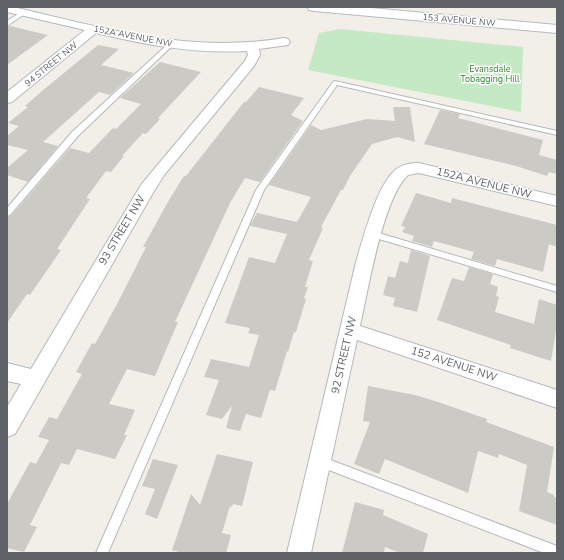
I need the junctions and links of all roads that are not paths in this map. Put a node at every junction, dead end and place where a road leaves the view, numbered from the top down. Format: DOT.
graph roads {
  1 [pos="314,7"];
  2 [pos="429,7"];
  3 [pos="7,9"];
  4 [pos="40,11"];
  5 [pos="23,13"];
  6 [pos="557,18"];
  7 [pos="7,24"];
  8 [pos="94,29"];
  9 [pos="557,29"];
  10 [pos="284,42"];
  11 [pos="170,45"];
  12 [pos="253,47"];
  13 [pos="7,99"];
  14 [pos="557,133"];
  15 [pos="411,168"];
  16 [pos="557,202"];
  17 [pos="7,213"];
  18 [pos="372,234"];
  19 [pos="557,290"];
  20 [pos="350,330"];
  21 [pos="7,372"];
  22 [pos="34,378"];
  23 [pos="557,399"];
  24 [pos="7,427"];
  25 [pos="320,461"];
  26 [pos="557,552"];
  27 [pos="102,553"];
  28 [pos="299,553"];
  1 -- 9 [label="main road, 153 AVENUE NW"];
  2 -- 6 [label="main road, 153 AVENUE NW"];
  3 -- 5 [label="street, 152A AVENUE NW"];
  4 -- 5 [label="street, 152A AVENUE NW"];
  4 -- 8 [label="street, 152A AVENUE NW"];
  5 -- 7 [label="lane"];
  8 -- 11 [label="street, 152A AVENUE NW"];
  8 -- 13 [label="street, 94 STREET NW"];
  10 -- 12 [label="street, 152A AVENUE NW"];
  11 -- 12 [label="street, 152A AVENUE NW"];
  11 -- 17 [label="lane"];
  12 -- 22 [label="street, 93 STREET NW"];
  14 -- 27 [label="lane"];
  15 -- 16 [label="street, 152A AVENUE NW"];
  15 -- 18 [label="street, 92 STREET NW"];
  18 -- 19 [label="lane"];
  18 -- 20 [label="street, 92 STREET NW"];
  20 -- 23 [label="street, 152 AVENUE NW"];
  20 -- 25 [label="street, 92 STREET NW"];
  21 -- 22 [label="street"];
  22 -- 24 [label="street, 93 STREET NW"];
  25 -- 26 [label="lane"];
  25 -- 28 [label="street, 92 STREET NW"];
}
